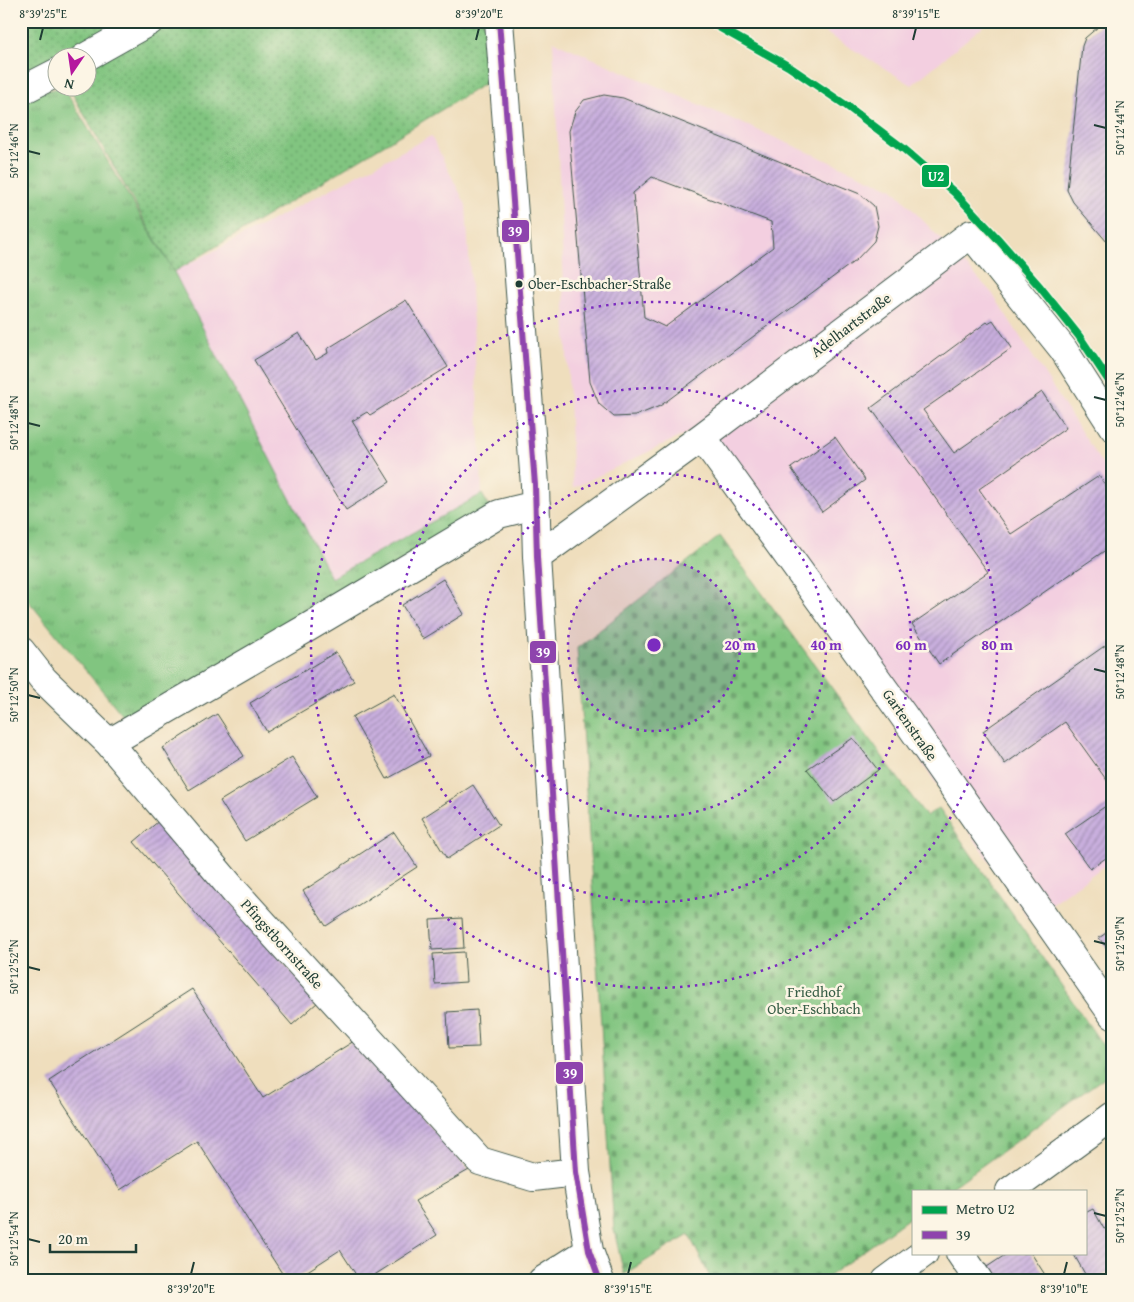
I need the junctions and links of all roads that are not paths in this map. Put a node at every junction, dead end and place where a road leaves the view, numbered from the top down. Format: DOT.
graph roads {
  1 [pos="150,21"];
  2 [pos="499,21"];
  3 [pos="98,50"];
  4 [pos="48,77"];
  5 [pos="21,91"];
  6 [pos="1113,427"];
  7 [pos="702,438"];
  8 [pos="536,505"];
  9 [pos="537,556"];
  10 [pos="21,651"];
  11 [pos="109,743"];
  12 [pos="1113,1015"];
  13 [pos="1113,1116"];
  14 [pos="576,1172"];
  15 [pos="1011,1190"];
  16 [pos="589,1251"];
  17 [pos="923,1254"];
  18 [pos="961,1254"];
  19 [pos="542,1281"];
  20 [pos="600,1281"];
  21 [pos="886,1281"];
  22 [pos="979,1281"];
  1 -- 3 [label="street"];
  2 -- 8 [label="street"];
  4 -- 5 [label="street"];
  6 -- 7 [label="street, Adelhartstraße"];
  7 -- 9 [label="street, Adelhartstraße"];
  7 -- 12 [label="street, Gartenstraße"];
  8 -- 9 [label="street"];
  8 -- 11 [label="street"];
  9 -- 14 [label="street"];
  10 -- 11 [label="street, Pfingstbornstraße"];
  11 -- 14 [label="street, Pfingstbornstraße"];
  13 -- 15 [label="street"];
  14 -- 16 [label="street"];
  16 -- 19 [label="street"];
  16 -- 20 [label="street"];
  17 -- 21 [label="street"];
  18 -- 22 [label="street"];
}
